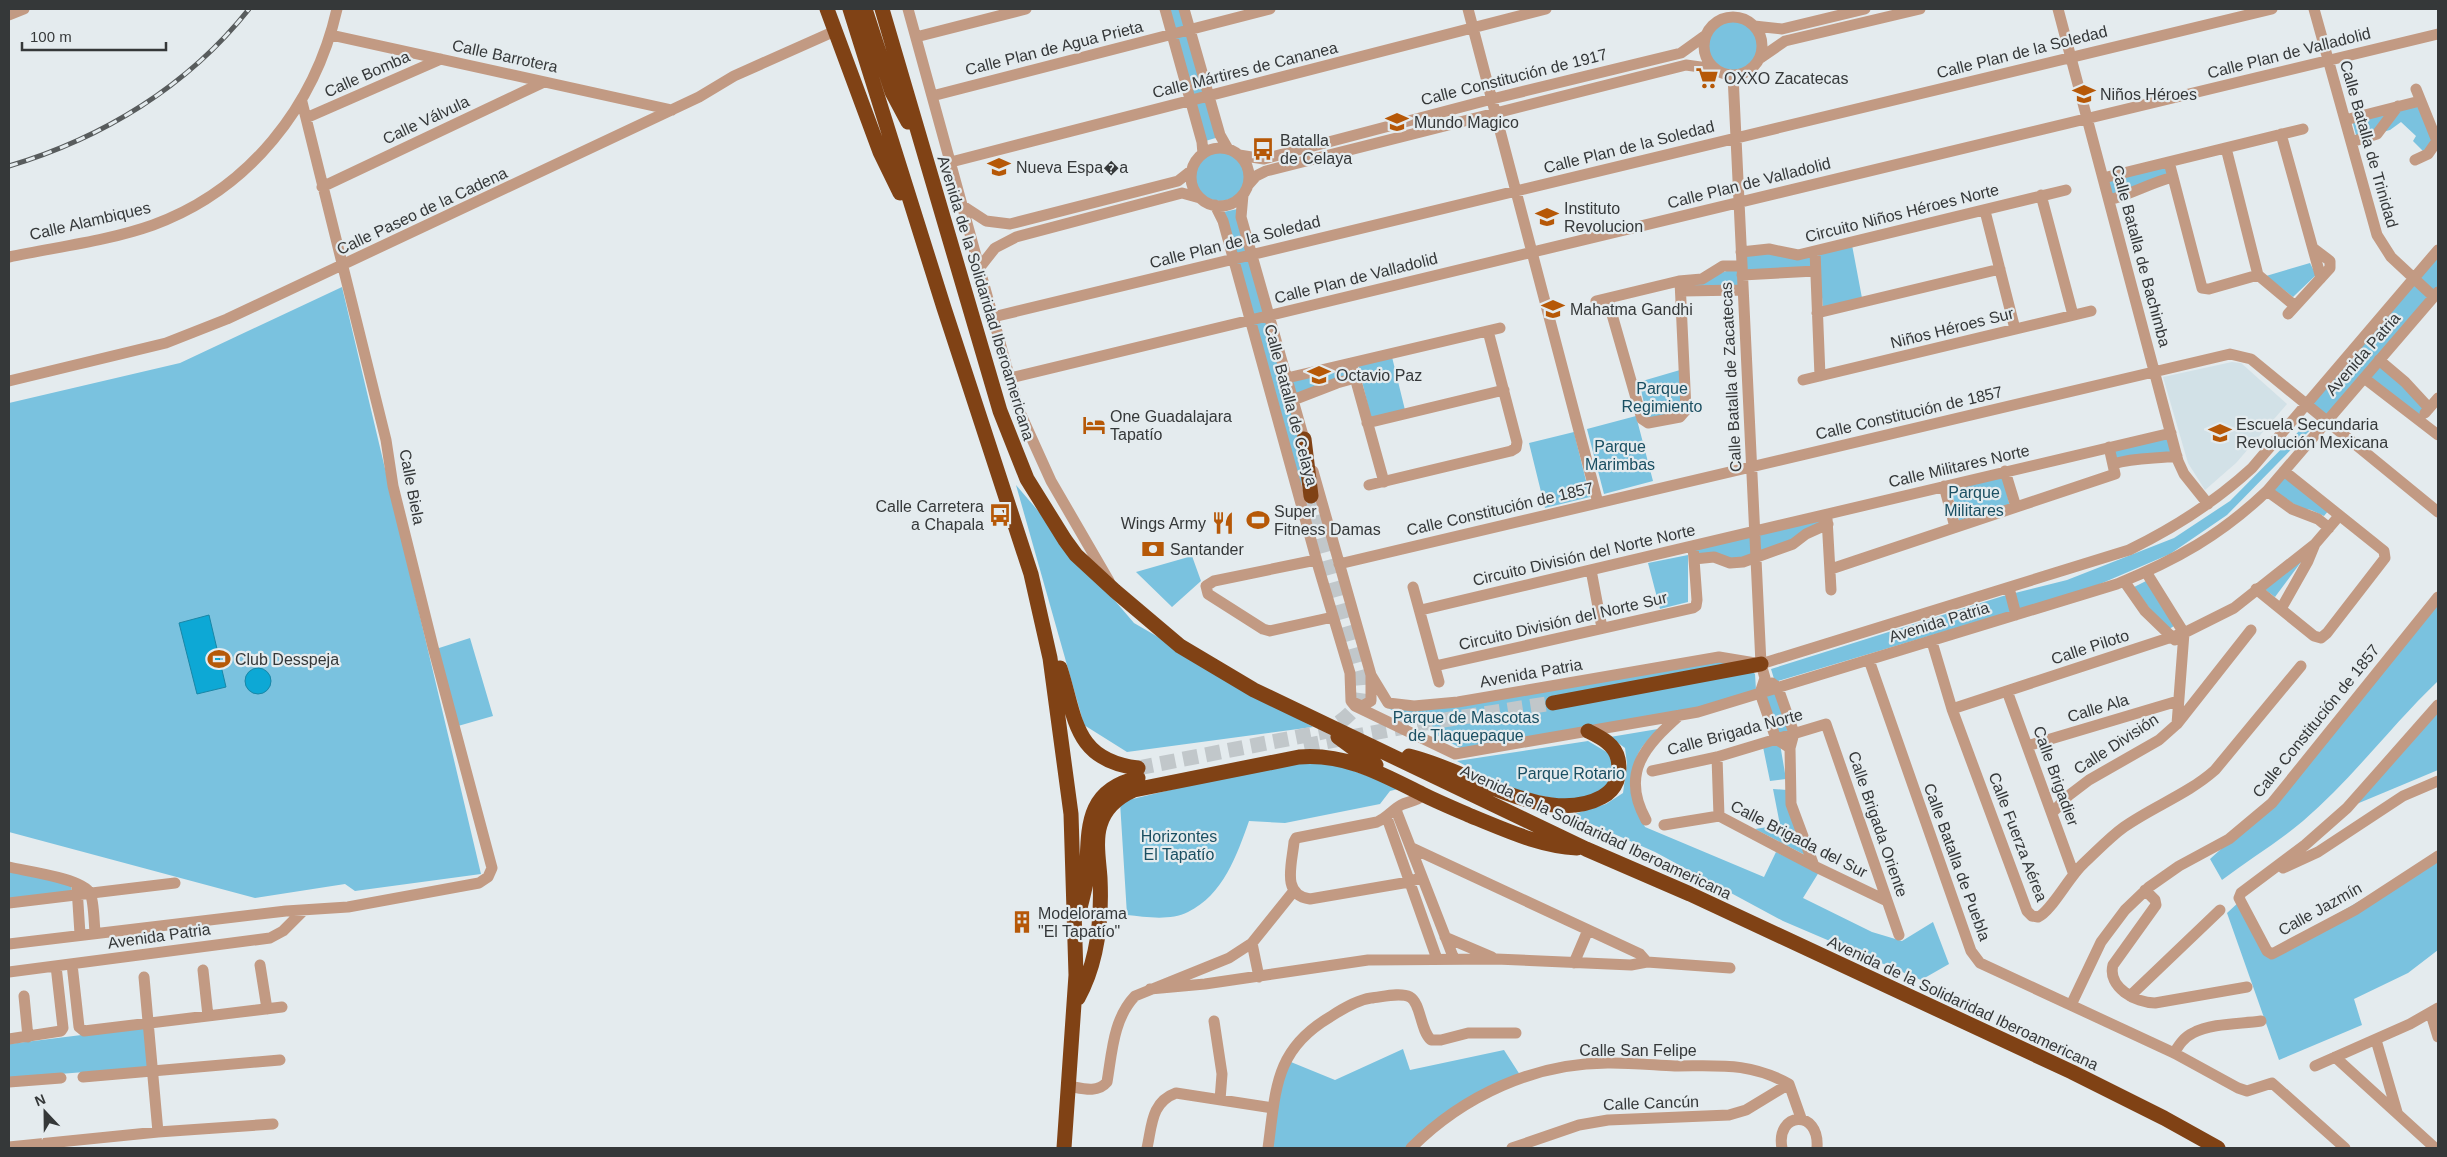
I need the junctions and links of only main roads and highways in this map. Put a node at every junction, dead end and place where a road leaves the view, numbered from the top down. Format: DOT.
graph roads {
  1 [pos="827,9"];
  2 [pos="850,9"];
  3 [pos="865,9"];
  4 [pos="882,9"];
  5 [pos="918,136"];
  6 [pos="921,234"];
  7 [pos="1304,439"];
  8 [pos="1311,496"];
  9 [pos="1042,614"];
  10 [pos="1763,671"];
  11 [pos="1554,703"];
  12 [pos="1313,718"];
  13 [pos="1588,731"];
  14 [pos="1384,751"];
  15 [pos="1397,781"];
  16 [pos="1586,849"];
  17 [pos="1075,934"];
  18 [pos="1074,1006"];
  19 [pos="1066,1146"];
  20 [pos="2218,1148"];
  1 -- 6 [label="highway"];
  2 -- 6 [label="highway"];
  3 -- 5 [label="highway"];
  4 -- 5 [label="highway, Avenida de la Solidaridad Iberoamericana"];
  5 -- 12 [label="highway, Avenida de la Solidaridad Iberoamericana"];
  6 -- 9 [label="highway"];
  7 -- 8 [label="highway"];
  9 -- 17 [label="highway"];
  9 -- 17 [label="highway"];
  10 -- 11 [label="highway"];
  12 -- 14 [label="highway, Avenida de la Solidaridad Iberoamericana"];
  12 -- 15 [label="highway"];
  13 -- 14 [label="highway"];
  14 -- 16 [label="highway, Avenida de la Solidaridad Iberoamericana"];
  15 -- 16 [label="highway"];
  15 -- 18 [label="highway"];
  16 -- 20 [label="highway, Avenida de la Solidaridad Iberoamericana"];
  17 -- 18 [label="highway"];
  18 -- 19 [label="highway"];
}
